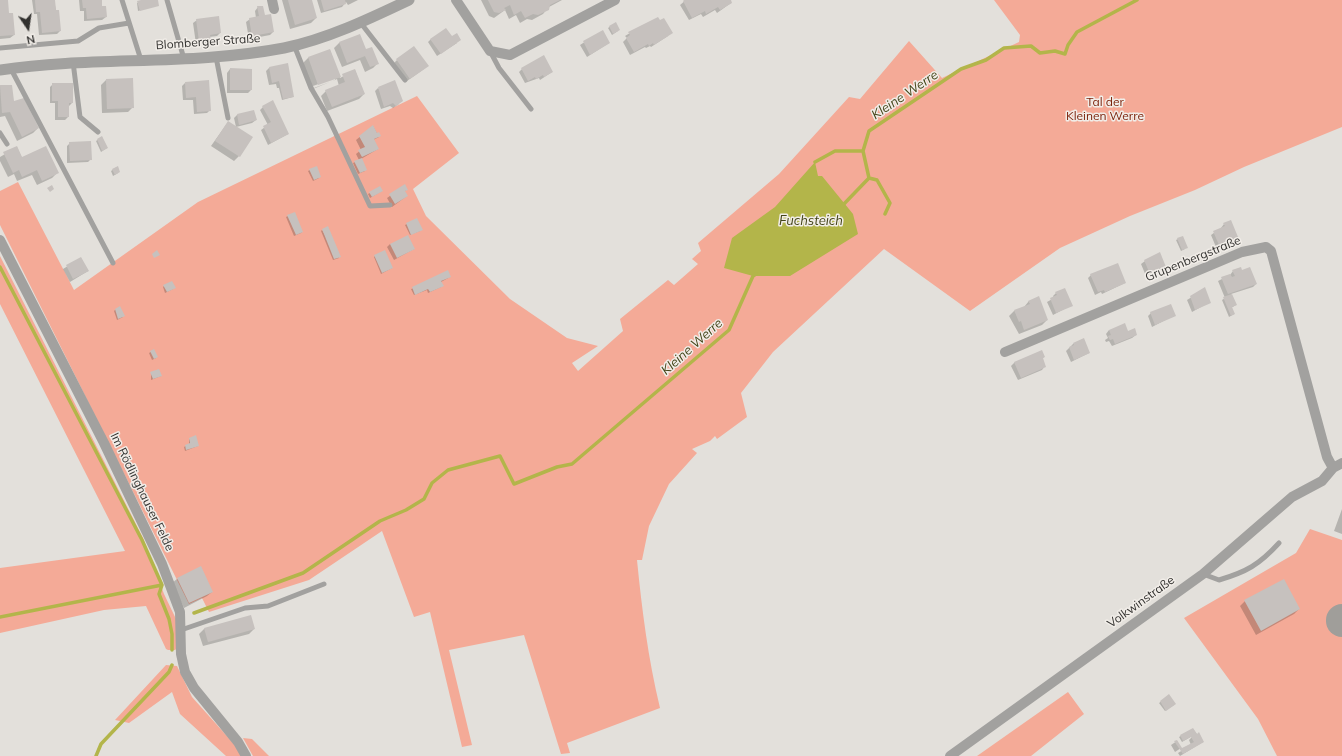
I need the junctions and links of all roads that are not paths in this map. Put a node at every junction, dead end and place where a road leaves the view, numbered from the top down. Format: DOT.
graph roads {
  1 [pos="122,0"];
  2 [pos="167,0"];
  3 [pos="409,0"];
  4 [pos="456,0"];
  5 [pos="615,0"];
  6 [pos="360,22"];
  7 [pos="129,23"];
  8 [pos="294,45"];
  9 [pos="0,48"];
  10 [pos="490,51"];
  11 [pos="216,57"];
  12 [pos="184,59"];
  13 [pos="141,60"];
  14 [pos="73,62"];
  15 [pos="5,69"];
  16 [pos="405,80"];
  17 [pos="531,109"];
  18 [pos="228,118"];
  19 [pos="98,132"];
  20 [pos="0,133"];
  21 [pos="6,144"];
  22 [pos="390,205"];
  23 [pos="0,240"];
  24 [pos="113,262"];
  25 [pos="1005,352"];
  26 [pos="1338,466"];
  27 [pos="1279,543"];
  28 [pos="1203,574"];
  29 [pos="324,584"];
  30 [pos="181,630"];
  31 [pos="246,756"];
  32 [pos="950,756"];
  1 -- 7 [label="lane"];
  2 -- 12 [label="lane"];
  3 -- 6 [label="street, Blomberger Straße"];
  4 -- 10 [label="street"];
  5 -- 10 [label="street"];
  6 -- 8 [label="street, Blomberger Straße"];
  6 -- 16 [label="lane"];
  7 -- 9 [label="lane"];
  7 -- 13 [label="lane"];
  8 -- 11 [label="street, Blomberger Straße"];
  8 -- 22 [label="lane"];
  10 -- 17 [label="lane"];
  11 -- 12 [label="street, Blomberger Straße"];
  11 -- 18 [label="lane"];
  12 -- 13 [label="street, Blomberger Straße"];
  13 -- 14 [label="street, Blomberger Straße"];
  14 -- 15 [label="street, Blomberger Straße"];
  14 -- 19 [label="lane"];
  15 -- 24 [label="lane"];
  20 -- 21 [label="lane"];
  23 -- 30 [label="street, Im Rödlinghauser Felde"];
  25 -- 26 [label="street, Grupenbergstraße"];
  26 -- 28 [label="street, Volkwinstraße"];
  27 -- 28 [label="lane"];
  28 -- 32 [label="street, Volkwinstraße"];
  29 -- 30 [label="lane"];
  30 -- 31 [label="street, Im Rödlinghauser Felde"];
}
